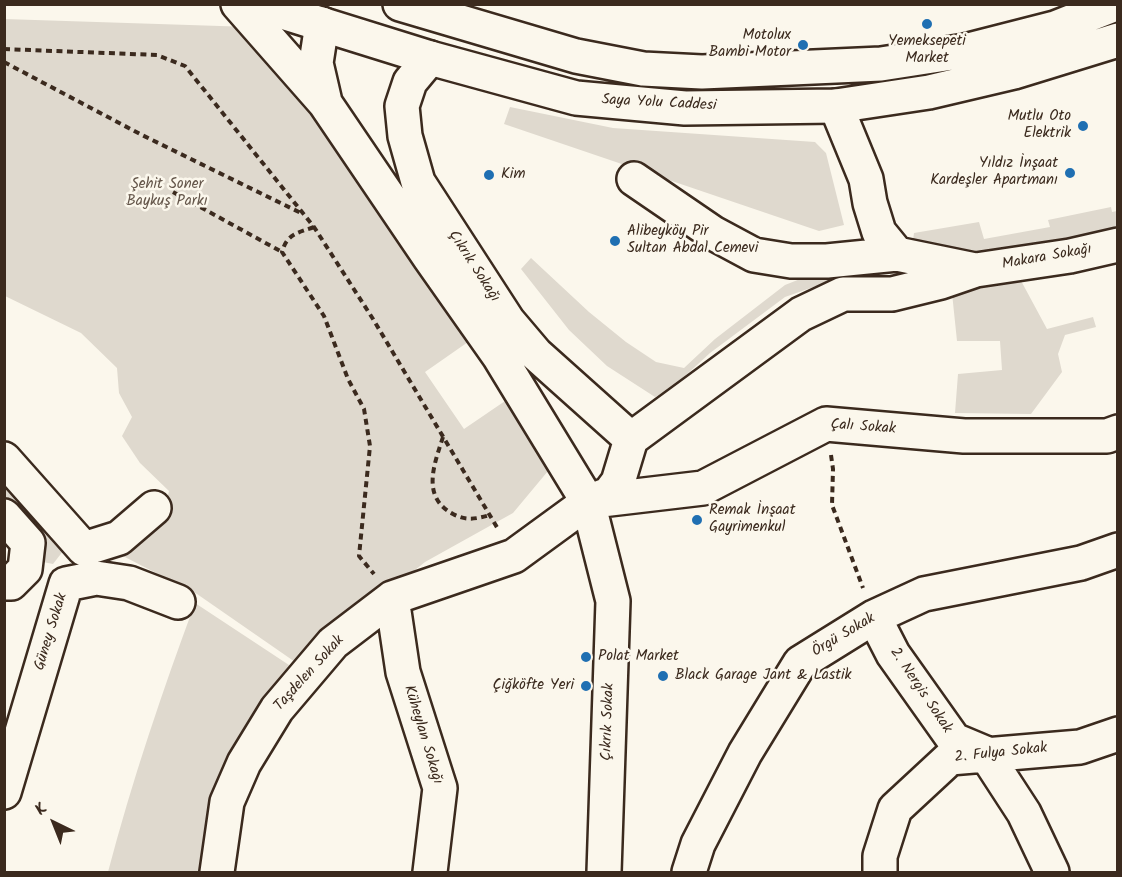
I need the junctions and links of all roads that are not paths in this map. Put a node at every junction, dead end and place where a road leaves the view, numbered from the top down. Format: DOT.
graph roads {
  1 [pos="239,4"];
  2 [pos="400,4"];
  3 [pos="1116,4"];
  4 [pos="329,14"];
  5 [pos="1118,40"];
  6 [pos="430,58"];
  7 [pos="822,67"];
  8 [pos="325,103"];
  9 [pos="836,106"];
  10 [pos="634,179"];
  11 [pos="1118,245"];
  12 [pos="897,254"];
  13 [pos="976,270"];
  14 [pos="1118,432"];
  15 [pos="631,440"];
  16 [pos="4,459"];
  17 [pos="588,502"];
  18 [pos="154,508"];
  19 [pos="4,516"];
  20 [pos="1118,550"];
  21 [pos="4,583"];
  22 [pos="392,598"];
  23 [pos="178,602"];
  24 [pos="874,617"];
  25 [pos="1118,734"];
  26 [pos="985,753"];
  27 [pos="4,792"];
  28 [pos="218,873"];
  29 [pos="430,873"];
  30 [pos="604,873"];
  31 [pos="689,873"];
  32 [pos="880,873"];
  33 [pos="1052,873"];
  1 -- 4 [label="street, Saya Yolu Caddesi"];
  1 -- 8 [label="street"];
  2 -- 7 [label="street"];
  3 -- 7 [label="street"];
  4 -- 6 [label="street, Saya Yolu Caddesi"];
  4 -- 8 [label="street"];
  5 -- 9 [label="street, Saya Yolu Caddesi"];
  6 -- 9 [label="street, Saya Yolu Caddesi"];
  6 -- 15 [label="street, Çıkrık Sokağı"];
  7 -- 9 [label="street"];
  8 -- 17 [label="street, Çıkrık Sokak"];
  9 -- 12 [label="street"];
  10 -- 12 [label="street"];
  11 -- 13 [label="street, Makara Sokağı"];
  12 -- 13 [label="street"];
  13 -- 15 [label="street"];
  14 -- 17 [label="street, Çalı Sokak"];
  15 -- 17 [label="street, Taşdelen Sokak"];
  16 -- 18 [label="street"];
  17 -- 22 [label="street, Taşdelen Sokak"];
  17 -- 30 [label="street, Çıkrık Sokak"];
  19 -- 21 [label="street"];
  20 -- 24 [label="street, Örgü Sokak"];
  22 -- 28 [label="street, Taşdelen Sokak"];
  22 -- 29 [label="street, Küheylan Sokağı"];
  23 -- 27 [label="street, Güney Sokak"];
  24 -- 26 [label="street, 2. Nergis Sokak"];
  24 -- 31 [label="street, Örgü Sokak"];
  25 -- 26 [label="street, 2. Fulya Sokak"];
  26 -- 32 [label="street, 2. Fulya Sokak"];
  26 -- 33 [label="street"];
}
